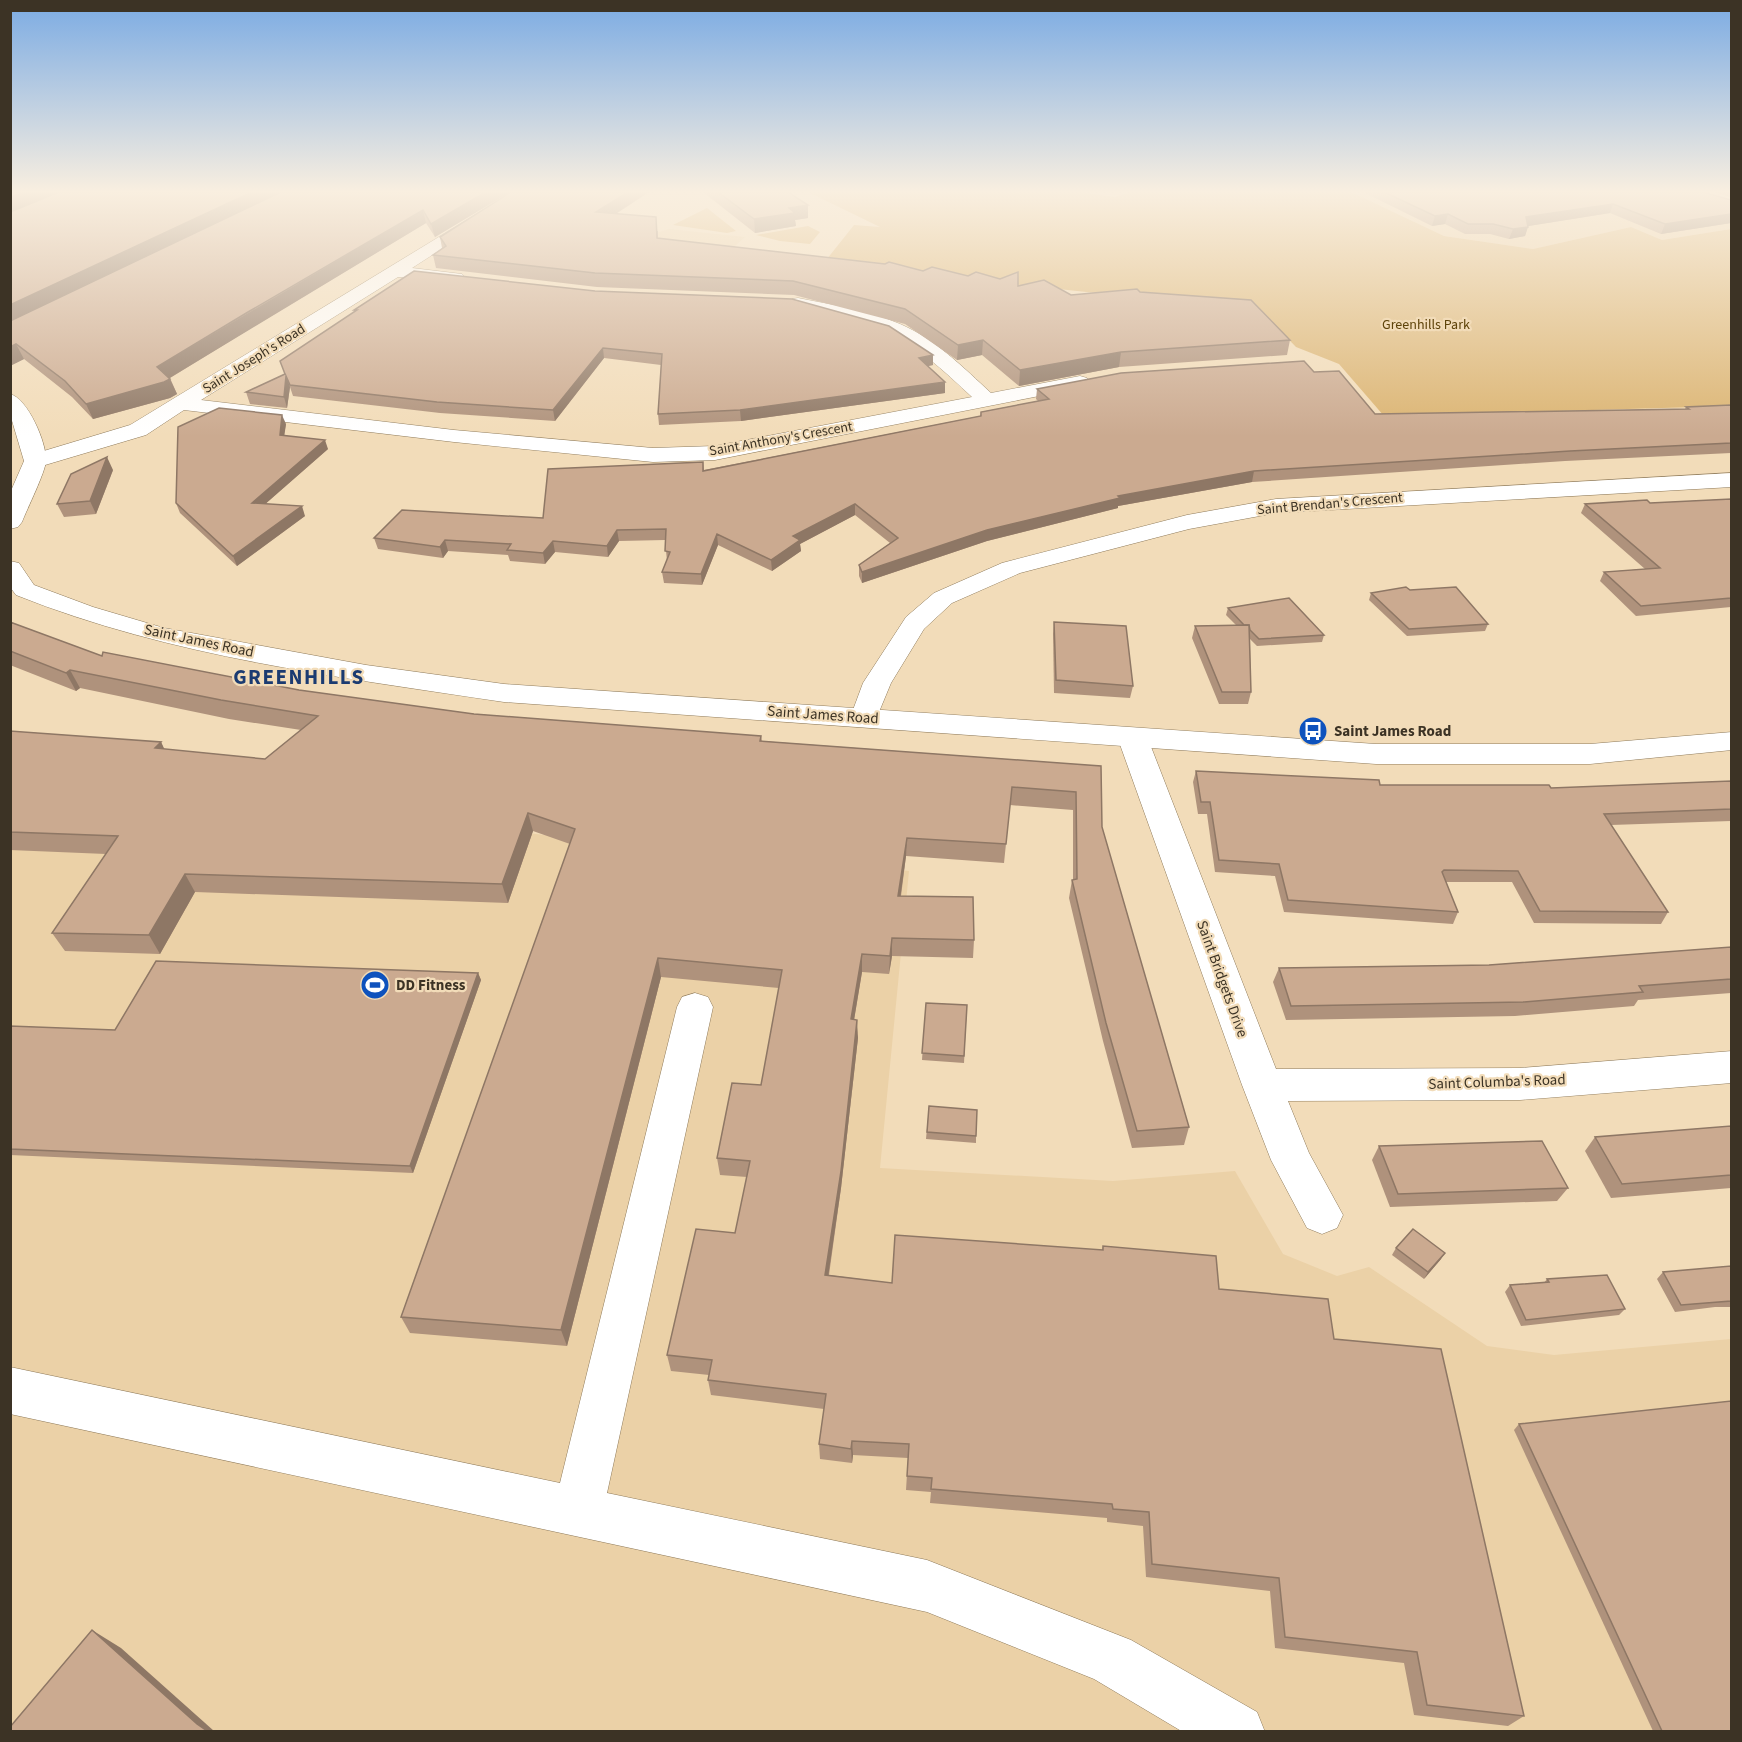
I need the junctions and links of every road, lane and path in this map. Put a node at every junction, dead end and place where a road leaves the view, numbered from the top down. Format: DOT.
graph roads {
  1 [pos="389,273"];
  2 [pos="414,273"];
  3 [pos="477,280"];
  4 [pos="782,302"];
  5 [pos="1097,379"];
  6 [pos="10,400"];
  7 [pos="987,400"];
  8 [pos="182,404"];
  9 [pos="35,461"];
  10 [pos="1731,480"];
  11 [pos="10,522"];
  12 [pos="10,568"];
  13 [pos="864,718"];
  14 [pos="1133,739"];
  15 [pos="1731,741"];
  16 [pos="695,1007"];
  17 [pos="1731,1067"];
  18 [pos="1261,1085"];
  19 [pos="1322,1215"];
  20 [pos="10,1390"];
  21 [pos="578,1512"];
  22 [pos="1237,1731"];
  1 -- 8 [label="street, Saint Joseph's Road"];
  2 -- 3 [label="street"];
  4 -- 7 [label="street"];
  5 -- 7 [label="street, Saint Anthony's Crescent"];
  6 -- 9 [label="street"];
  7 -- 8 [label="street, Saint Anthony's Crescent"];
  8 -- 9 [label="street, Saint Joseph's Road"];
  9 -- 11 [label="street"];
  10 -- 13 [label="street, Saint Brendan's Crescent"];
  12 -- 13 [label="street, Saint James Road"];
  13 -- 14 [label="street, Saint James Road"];
  14 -- 15 [label="street, Saint James Road"];
  14 -- 18 [label="street, Saint Bridgets Drive"];
  16 -- 21 [label="street"];
  17 -- 18 [label="street, Saint Columba's Road"];
  18 -- 19 [label="street, Saint Bridgets Drive"];
  20 -- 21 [label="street"];
  21 -- 22 [label="street"];
}
